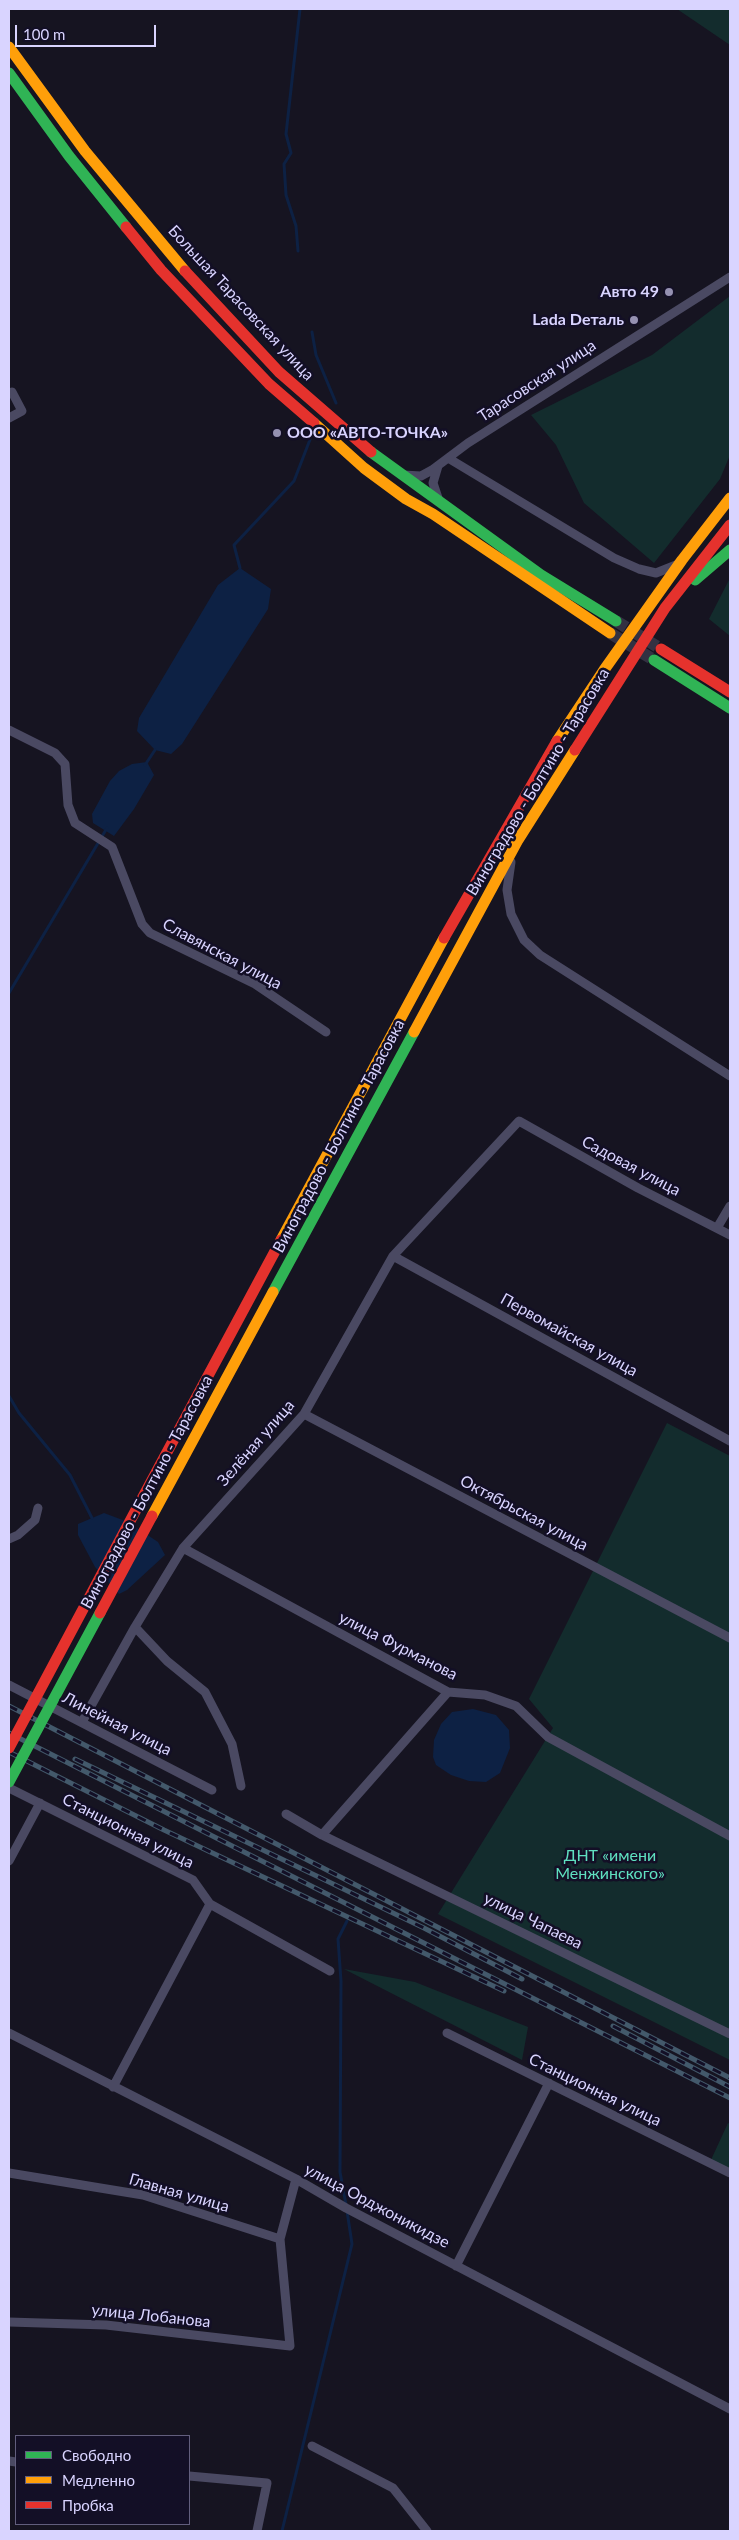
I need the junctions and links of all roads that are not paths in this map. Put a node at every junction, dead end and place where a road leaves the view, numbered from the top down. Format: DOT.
graph roads {
  1 [pos="9,46"];
  2 [pos="9,73"];
  3 [pos="730,277"];
  4 [pos="12,392"];
  5 [pos="9,418"];
  6 [pos="448,458"];
  7 [pos="438,466"];
  8 [pos="400,475"];
  9 [pos="730,485"];
  10 [pos="730,498"];
  11 [pos="439,501"];
  12 [pos="730,525"];
  13 [pos="703,531"];
  14 [pos="730,550"];
  15 [pos="682,560"];
  16 [pos="665,608"];
  17 [pos="616,621"];
  18 [pos="610,633"];
  19 [pos="661,649"];
  20 [pos="654,660"];
  21 [pos="730,692"];
  22 [pos="730,708"];
  23 [pos="9,730"];
  24 [pos="518,840"];
  25 [pos="326,1032"];
  26 [pos="730,1076"];
  27 [pos="519,1121"];
  28 [pos="730,1206"];
  29 [pos="716,1228"];
  30 [pos="730,1235"];
  31 [pos="393,1256"];
  32 [pos="304,1414"];
  33 [pos="730,1441"];
  34 [pos="38,1508"];
  35 [pos="9,1539"];
  36 [pos="183,1548"];
  37 [pos="135,1626"];
  38 [pos="730,1638"];
  39 [pos="9,1685"];
  40 [pos="448,1692"];
  41 [pos="82,1722"];
  42 [pos="9,1748"];
  43 [pos="9,1782"];
  44 [pos="241,1786"];
  45 [pos="9,1788"];
  46 [pos="212,1790"];
  47 [pos="40,1803"];
  48 [pos="286,1814"];
  49 [pos="322,1835"];
  50 [pos="730,1836"];
  51 [pos="9,1861"];
  52 [pos="210,1904"];
  53 [pos="330,1972"];
  54 [pos="9,2033"];
  55 [pos="447,2033"];
  56 [pos="730,2034"];
  57 [pos="549,2083"];
  58 [pos="113,2087"];
  59 [pos="9,2173"];
  60 [pos="730,2173"];
  61 [pos="296,2179"];
  62 [pos="280,2239"];
  63 [pos="456,2266"];
  64 [pos="9,2322"];
  65 [pos="730,2409"];
  66 [pos="312,2446"];
  67 [pos="190,2476"];
  68 [pos="257,2531"];
  69 [pos="427,2531"];
  1 -- 8 [label="main road, Большая Тарасовская улица"];
  2 -- 18 [label="main road, Большая Тарасовская улица"];
  3 -- 6 [label="street, Тарасовская улица"];
  4 -- 5 [label="street"];
  6 -- 7 [label="street, Тарасовская улица"];
  6 -- 15 [label="street"];
  7 -- 8 [label="street, Тарасовская улица"];
  7 -- 11 [label="street"];
  8 -- 11 [label="main road, Большая Тарасовская улица"];
  9 -- 13 [label="main road"];
  10 -- 13 [label="main road, Виноградово - Болтино - Тарасовка"];
  11 -- 17 [label="main road, Большая Тарасовская улица"];
  12 -- 16 [label="main road, Виноградово - Болтино - Тарасовка"];
  13 -- 15 [label="main road, Виноградово - Болтино - Тарасовка"];
  14 -- 16 [label="main road"];
  15 -- 42 [label="main road, Виноградово - Болтино - Тарасовка, bridge"];
  16 -- 24 [label="main road, Виноградово - Болтино - Тарасовка"];
  19 -- 21 [label="main road"];
  20 -- 22 [label="main road"];
  23 -- 25 [label="street, Славянская улица"];
  24 -- 26 [label="street"];
  24 -- 43 [label="main road, Виноградово - Болтино - Тарасовка, bridge"];
  27 -- 29 [label="street, Садовая улица"];
  27 -- 31 [label="street, Зелёная улица"];
  28 -- 29 [label="street"];
  29 -- 30 [label="street, Садовая улица"];
  31 -- 32 [label="street, Зелёная улица"];
  31 -- 33 [label="street, Первомайская улица"];
  32 -- 36 [label="street, Зелёная улица"];
  32 -- 38 [label="street, Октябрьская улица"];
  34 -- 35 [label="street"];
  36 -- 37 [label="street, Зелёная улица"];
  36 -- 40 [label="street, улица Фурманова"];
  37 -- 41 [label="street, Зелёная улица"];
  37 -- 44 [label="street"];
  39 -- 41 [label="street, Линейная улица"];
  40 -- 49 [label="street"];
  40 -- 50 [label="street, улица Фурманова"];
  41 -- 46 [label="street, Линейная улица"];
  45 -- 47 [label="street, Станционная улица"];
  47 -- 51 [label="street"];
  47 -- 52 [label="street, Станционная улица"];
  48 -- 49 [label="street"];
  49 -- 56 [label="street, улица Чапаева"];
  52 -- 53 [label="street, Станционная улица"];
  52 -- 58 [label="street"];
  54 -- 58 [label="street, улица Орджоникидзе"];
  55 -- 57 [label="street, Станционная улица"];
  57 -- 60 [label="street, Станционная улица"];
  57 -- 63 [label="street"];
  58 -- 61 [label="street, улица Орджоникидзе"];
  59 -- 62 [label="street, Главная улица"];
  61 -- 62 [label="street"];
  61 -- 63 [label="street, улица Орджоникидзе"];
  62 -- 64 [label="street, улица Лобанова"];
  63 -- 65 [label="street, улица Орджоникидзе"];
  66 -- 69 [label="street"];
  67 -- 68 [label="street"];
}
